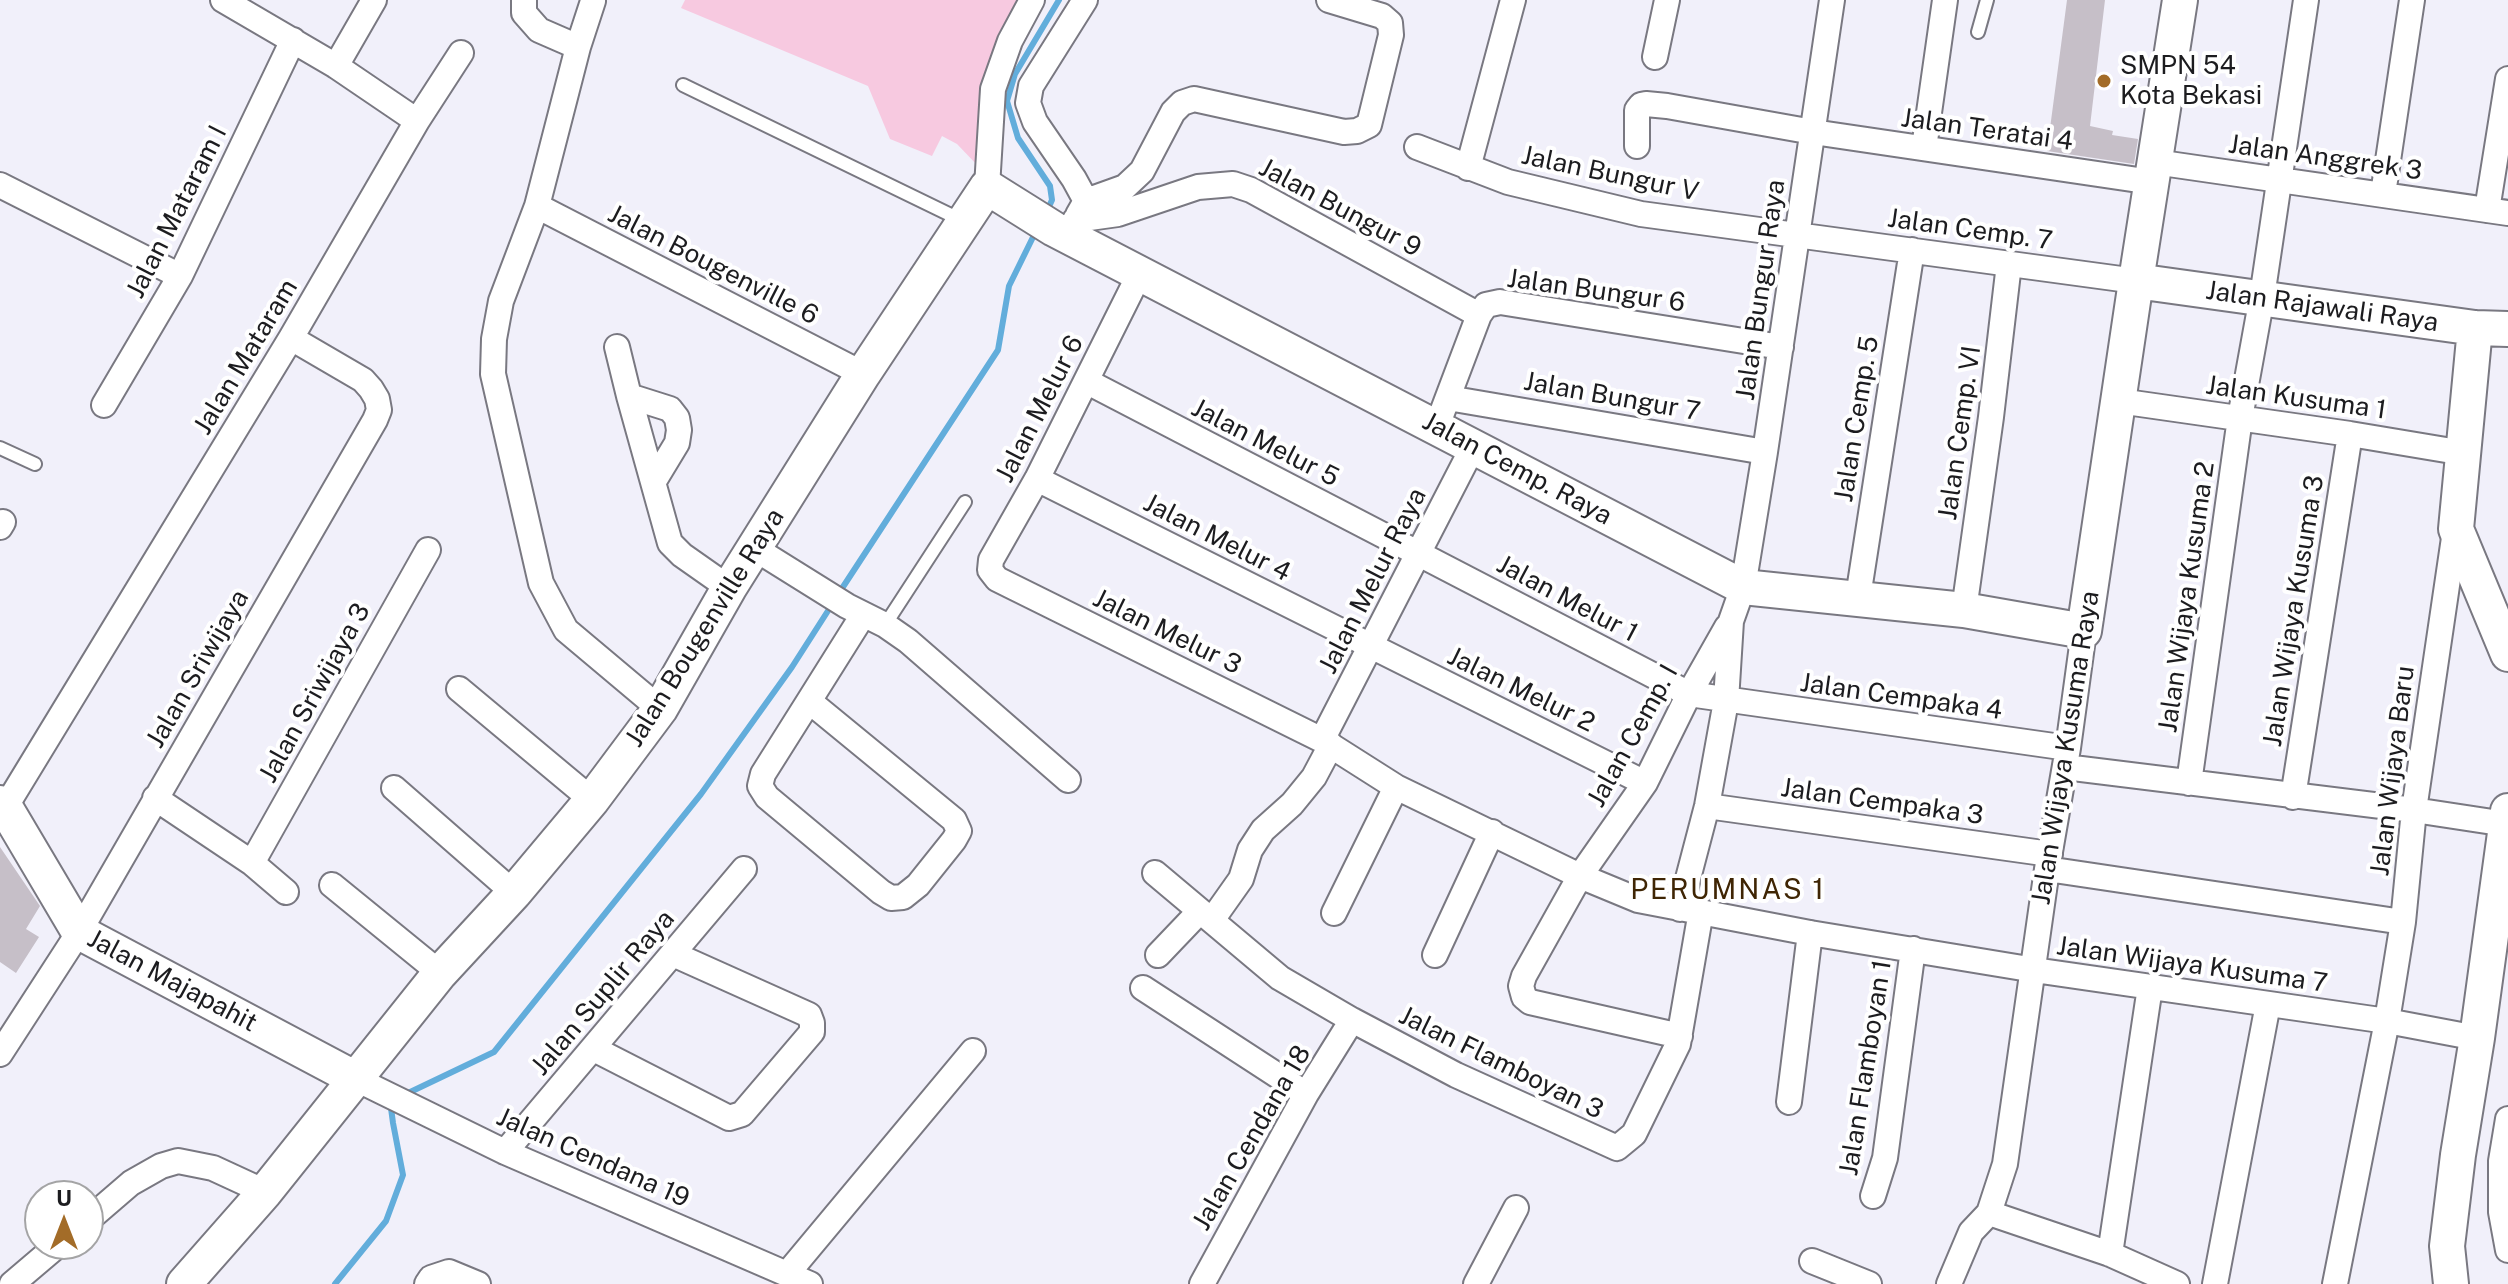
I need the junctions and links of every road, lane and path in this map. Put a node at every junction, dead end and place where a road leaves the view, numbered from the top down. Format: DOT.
graph roads {
  1 [pos="223,0"];
  2 [pos="374,0"];
  3 [pos="524,0"];
  4 [pos="1032,0"];
  5 [pos="1085,0"];
  6 [pos="1329,0"];
  7 [pos="1513,0"];
  8 [pos="1667,0"];
  9 [pos="1832,0"];
  10 [pos="1945,0"];
  11 [pos="1987,0"];
  12 [pos="2180,0"];
  13 [pos="2306,0"];
  14 [pos="2412,0"];
  15 [pos="593,1"];
  16 [pos="1978,32"];
  17 [pos="293,40"];
  18 [pos="578,47"];
  19 [pos="461,53"];
  20 [pos="1655,57"];
  21 [pos="336,66"];
  22 [pos="2508,79"];
  23 [pos="683,85"];
  24 [pos="417,121"];
  25 [pos="1813,132"];
  26 [pos="1637,146"];
  27 [pos="1417,147"];
  28 [pos="1924,148"];
  29 [pos="1468,168"];
  30 [pos="2153,172"];
  31 [pos="2279,179"];
  32 [pos="0,185"];
  33 [pos="987,187"];
  34 [pos="2383,194"];
  35 [pos="537,206"];
  36 [pos="2498,212"];
  37 [pos="1061,219"];
  38 [pos="964,222"];
  39 [pos="1797,235"];
  40 [pos="1912,250"];
  41 [pos="2009,264"];
  42 [pos="1140,273"];
  43 [pos="180,276"];
  44 [pos="2136,281"];
  45 [pos="2262,297"];
  46 [pos="1479,315"];
  47 [pos="2492,329"];
  48 [pos="291,338"];
  49 [pos="617,347"];
  50 [pos="1781,347"];
  51 [pos="863,374"];
  52 [pos="1086,381"];
  53 [pos="629,396"];
  54 [pos="2119,401"];
  55 [pos="104,405"];
  56 [pos="1442,412"];
  57 [pos="2240,418"];
  58 [pos="2350,434"];
  59 [pos="1473,447"];
  60 [pos="0,448"];
  61 [pos="1765,452"];
  62 [pos="2464,453"];
  63 [pos="35,464"];
  64 [pos="1037,479"];
  65 [pos="654,481"];
  66 [pos="965,502"];
  67 [pos="2456,529"];
  68 [pos="754,548"];
  69 [pos="428,550"];
  70 [pos="1419,554"];
  71 [pos="990,570"];
  72 [pos="1743,587"];
  73 [pos="729,588"];
  74 [pos="1858,597"];
  75 [pos="846,605"];
  76 [pos="1964,610"];
  77 [pos="1731,621"];
  78 [pos="885,625"];
  79 [pos="2084,631"];
  80 [pos="1371,647"];
  81 [pos="2508,654"];
  82 [pos="459,689"];
  83 [pos="1689,694"];
  84 [pos="809,701"];
  85 [pos="1726,701"];
  86 [pos="660,709"];
  87 [pos="1327,742"];
  88 [pos="2066,757"];
  89 [pos="1068,780"];
  90 [pos="1645,783"];
  91 [pos="2189,783"];
  92 [pos="1396,787"];
  93 [pos="394,788"];
  94 [pos="2293,797"];
  95 [pos="155,798"];
  96 [pos="592,800"];
  97 [pos="1707,806"];
  98 [pos="2,808"];
  99 [pos="2414,810"];
  100 [pos="2507,818"];
  101 [pos="1492,832"];
  102 [pos="2048,862"];
  103 [pos="252,863"];
  104 [pos="744,869"];
  105 [pos="1155,873"];
  106 [pos="1580,876"];
  107 [pos="332,885"];
  108 [pos="286,892"];
  109 [pos="514,893"];
  110 [pos="1690,910"];
  111 [pos="1334,913"];
  112 [pos="1206,916"];
  113 [pos="2403,922"];
  114 [pos="79,932"];
  115 [pos="1810,933"];
  116 [pos="1913,949"];
  117 [pos="673,954"];
  118 [pos="1158,955"];
  119 [pos="1435,955"];
  120 [pos="2033,969"];
  121 [pos="440,973"];
  122 [pos="2150,987"];
  123 [pos="1143,988"];
  124 [pos="2268,1004"];
  125 [pos="1352,1020"];
  126 [pos="2387,1021"];
  127 [pos="1680,1036"];
  128 [pos="2477,1038"];
  129 [pos="594,1049"];
  130 [pos="973,1051"];
  131 [pos="0,1054"];
  132 [pos="356,1079"];
  133 [pos="1306,1094"];
  134 [pos="1789,1102"];
  135 [pos="2508,1119"];
  136 [pos="505,1152"];
  137 [pos="265,1192"];
  138 [pos="1873,1196"];
  139 [pos="104,1206"];
  140 [pos="1516,1208"];
  141 [pos="1989,1213"];
  142 [pos="2508,1250"];
  143 [pos="2110,1254"];
  144 [pos="40,1260"];
  145 [pos="1812,1261"];
  146 [pos="787,1274"];
  147 [pos="12,1284"];
  148 [pos="184,1284"];
  149 [pos="427,1284"];
  150 [pos="478,1284"];
  151 [pos="810,1284"];
  152 [pos="1202,1284"];
  153 [pos="1476,1284"];
  154 [pos="1869,1284"];
  155 [pos="1949,1284"];
  156 [pos="2177,1284"];
  157 [pos="2215,1284"];
  158 [pos="2335,1284"];
  159 [pos="2451,1284"];
  1 -- 17 [label="street"];
  2 -- 21 [label="street"];
  3 -- 18 [label="street"];
  4 -- 33 [label="street"];
  5 -- 37 [label="street"];
  6 -- 37 [label="street"];
  7 -- 29 [label="street"];
  8 -- 20 [label="street"];
  9 -- 25 [label="street, Jalan Bungur Raya"];
  10 -- 28 [label="street"];
  11 -- 16 [label="lane"];
  12 -- 30 [label="street, Jalan Wijaya Kusuma Raya"];
  13 -- 31 [label="street, Jalan Wijaya Kusuma 2"];
  14 -- 34 [label="street"];
  15 -- 18 [label="street"];
  17 -- 21 [label="street"];
  17 -- 43 [label="street, Jalan Mataram I"];
  18 -- 35 [label="street"];
  19 -- 24 [label="street, Jalan Mataram"];
  21 -- 24 [label="street"];
  22 -- 36 [label="street"];
  23 -- 38 [label="lane"];
  24 -- 48 [label="street, Jalan Mataram"];
  25 -- 26 [label="street, Jalan Teratai 4"];
  25 -- 28 [label="street, Jalan Teratai 4"];
  25 -- 39 [label="street, Jalan Bungur Raya"];
  27 -- 29 [label="street, Jalan Bungur V"];
  28 -- 30 [label="street, Jalan Teratai 4"];
  29 -- 39 [label="street, Jalan Bungur V"];
  30 -- 31 [label="street, Jalan Anggrek 3"];
  30 -- 44 [label="street, Jalan Wijaya Kusuma Raya"];
  31 -- 34 [label="street, Jalan Anggrek 3"];
  31 -- 45 [label="street, Jalan Wijaya Kusuma 2"];
  32 -- 43 [label="street"];
  33 -- 37 [label="street, Jalan Cemp. Raya"];
  33 -- 38 [label="street, Jalan Bougenville Raya"];
  34 -- 36 [label="street, Jalan Anggrek 3"];
  35 -- 51 [label="street, Jalan Bougenville 6"];
  35 -- 86 [label="street"];
  37 -- 42 [label="street, Jalan Cemp. Raya"];
  37 -- 46 [label="street, Jalan Bungur 9"];
  38 -- 51 [label="street, Jalan Bougenville Raya"];
  39 -- 40 [label="street, Jalan Cemp. 7"];
  39 -- 50 [label="street, Jalan Bungur Raya"];
  40 -- 41 [label="street, Jalan Cemp. 7"];
  40 -- 74 [label="street, Jalan Cemp. 5"];
  41 -- 44 [label="street, Jalan Cemp. 7"];
  41 -- 76 [label="street, Jalan Cemp. VI"];
  42 -- 52 [label="street, Jalan Melur 6"];
  42 -- 56 [label="street, Jalan Cemp. Raya"];
  43 -- 55 [label="street, Jalan Mataram I"];
  44 -- 45 [label="street, Jalan Rajawali Raya"];
  44 -- 54 [label="street, Jalan Wijaya Kusuma Raya"];
  45 -- 47 [label="street, Jalan Rajawali Raya"];
  45 -- 57 [label="street, Jalan Wijaya Kusuma 2"];
  46 -- 50 [label="street, Jalan Bungur 6"];
  46 -- 56 [label="street, Jalan Bungur 6"];
  47 -- 62 [label="street"];
  48 -- 95 [label="street, Jalan Sriwijaya"];
  48 -- 98 [label="street, Jalan Mataram"];
  49 -- 53 [label="street"];
  50 -- 61 [label="street, Jalan Bungur Raya"];
  51 -- 68 [label="street, Jalan Bougenville Raya"];
  52 -- 64 [label="street, Jalan Melur 6"];
  52 -- 70 [label="street, Jalan Melur 5"];
  53 -- 65 [label="street"];
  53 -- 65 [label="street"];
  54 -- 57 [label="street, Jalan Kusuma 1"];
  54 -- 79 [label="street, Jalan Wijaya Kusuma Raya"];
  56 -- 59 [label="street, Jalan Cemp. Raya"];
  56 -- 61 [label="street, Jalan Bungur 7"];
  57 -- 58 [label="street, Jalan Kusuma 1"];
  57 -- 91 [label="street, Jalan Wijaya Kusuma 2"];
  58 -- 62 [label="street, Jalan Kusuma 1"];
  58 -- 94 [label="street, Jalan Wijaya Kusuma 3"];
  59 -- 70 [label="street, Jalan Melur Raya"];
  59 -- 72 [label="street, Jalan Cemp. Raya"];
  60 -- 63 [label="lane"];
  61 -- 72 [label="street, Jalan Bungur Raya"];
  62 -- 67 [label="street"];
  64 -- 71 [label="street, Jalan Melur 6"];
  64 -- 80 [label="street, Jalan Melur 4"];
  65 -- 73 [label="street"];
  66 -- 78 [label="lane"];
  67 -- 81 [label="street"];
  67 -- 99 [label="street, Jalan Wijaya Baru"];
  68 -- 73 [label="street, Jalan Bougenville Raya"];
  68 -- 75 [label="street"];
  69 -- 103 [label="street, Jalan Sriwijaya 3"];
  70 -- 80 [label="street, Jalan Melur Raya"];
  70 -- 83 [label="street, Jalan Melur 1"];
  71 -- 87 [label="street, Jalan Melur 3"];
  72 -- 74 [label="street, Jalan Cemp. Raya"];
  72 -- 77 [label="street, Jalan Cemp. I"];
  73 -- 86 [label="street, Jalan Bougenville Raya"];
  74 -- 76 [label="street, Jalan Cemp. Raya"];
  75 -- 78 [label="street"];
  75 -- 84 [label="street"];
  76 -- 79 [label="street, Jalan Cemp. Raya"];
  77 -- 83 [label="street, Jalan Cemp. I"];
  77 -- 85 [label="street, Jalan Cemp. I"];
  78 -- 89 [label="street"];
  79 -- 88 [label="street, Jalan Wijaya Kusuma Raya"];
  80 -- 87 [label="street, Jalan Melur Raya"];
  80 -- 90 [label="street, Jalan Melur 2"];
  82 -- 96 [label="street"];
  83 -- 85 [label="street, Jalan Melur 1"];
  83 -- 90 [label="street, Jalan Cemp. I"];
  84 -- 84 [label="street"];
  85 -- 88 [label="street, Jalan Cempaka 4"];
  85 -- 97 [label="street, Jalan Cemp. I"];
  86 -- 96 [label="street, Jalan Bougenville Raya"];
  87 -- 92 [label="street, Jalan Melur 3"];
  87 -- 112 [label="street, Jalan Melur Raya"];
  88 -- 91 [label="street, Jalan Cempaka 4"];
  88 -- 102 [label="street, Jalan Wijaya Kusuma Raya"];
  90 -- 106 [label="street, Jalan Cemp. I"];
  91 -- 94 [label="street, Jalan Cempaka 4"];
  92 -- 101 [label="street, Jalan Melur 3"];
  92 -- 111 [label="street"];
  93 -- 109 [label="street"];
  94 -- 99 [label="street, Jalan Cempaka 4"];
  95 -- 103 [label="street"];
  95 -- 114 [label="street, Jalan Sriwijaya"];
  96 -- 109 [label="street, Jalan Bougenville Raya"];
  97 -- 102 [label="street, Jalan Cempaka 3"];
  97 -- 110 [label="street, Jalan Cemp. I"];
  98 -- 114 [label="street, Jalan Majapahit"];
  99 -- 100 [label="street, Jalan Cempaka 4"];
  99 -- 113 [label="street, Jalan Wijaya Baru"];
  100 -- 128 [label="street"];
  101 -- 106 [label="street, Jalan Melur 3"];
  101 -- 119 [label="street"];
  102 -- 113 [label="street, Jalan Cempaka 3"];
  102 -- 120 [label="street, Jalan Wijaya Kusuma Raya"];
  103 -- 108 [label="street"];
  104 -- 117 [label="street, Jalan Suplir Raya"];
  105 -- 112 [label="street, Jalan Flamboyan 3"];
  106 -- 110 [label="street, Jalan Melur 3"];
  106 -- 127 [label="street, Jalan Cemp. I"];
  107 -- 121 [label="street"];
  109 -- 121 [label="street, Jalan Bougenville Raya"];
  110 -- 115 [label="street, Jalan Wijaya Kusuma 7"];
  110 -- 127 [label="street, Jalan Flamboyan 3"];
  112 -- 118 [label="street, Jalan Melur Raya"];
  112 -- 125 [label="street, Jalan Flamboyan 3"];
  113 -- 126 [label="street, Jalan Wijaya Baru"];
  114 -- 131 [label="street, Jalan Sriwijaya"];
  114 -- 132 [label="street, Jalan Majapahit"];
  115 -- 116 [label="street, Jalan Wijaya Kusuma 7"];
  115 -- 134 [label="street"];
  116 -- 120 [label="street, Jalan Wijaya Kusuma 7"];
  116 -- 138 [label="street, Jalan Flamboyan 1"];
  117 -- 129 [label="street, Jalan Suplir Raya"];
  117 -- 129 [label="street"];
  120 -- 122 [label="street, Jalan Wijaya Kusuma 7"];
  120 -- 141 [label="street, Jalan Wijaya Kusuma Raya"];
  121 -- 132 [label="street, Jalan Bougenville Raya"];
  122 -- 124 [label="street, Jalan Wijaya Kusuma 7"];
  122 -- 143 [label="street"];
  123 -- 133 [label="street"];
  124 -- 126 [label="street, Jalan Wijaya Kusuma 7"];
  124 -- 157 [label="street"];
  125 -- 127 [label="street, Jalan Flamboyan 3"];
  125 -- 133 [label="street, Jalan Cendana 18"];
  126 -- 128 [label="street, Jalan Wijaya Kusuma 7"];
  126 -- 158 [label="street, Jalan Wijaya Baru"];
  128 -- 159 [label="street"];
  129 -- 136 [label="street, Jalan Suplir Raya"];
  130 -- 146 [label="street"];
  132 -- 136 [label="street, Jalan Cendana 19"];
  132 -- 137 [label="street, Jalan Bougenville Raya"];
  133 -- 152 [label="street, Jalan Cendana 18"];
  135 -- 142 [label="street"];
  136 -- 146 [label="street, Jalan Cendana 19"];
  137 -- 139 [label="street"];
  137 -- 148 [label="street, Jalan Bougenville Raya"];
  140 -- 153 [label="street"];
  141 -- 143 [label="street"];
  141 -- 155 [label="street, Jalan Wijaya Kusuma Raya"];
  143 -- 156 [label="street"];
  144 -- 147 [label="street"];
  145 -- 154 [label="street"];
  146 -- 151 [label="street, Jalan Cendana 19"];
  149 -- 150 [label="street"];
}
